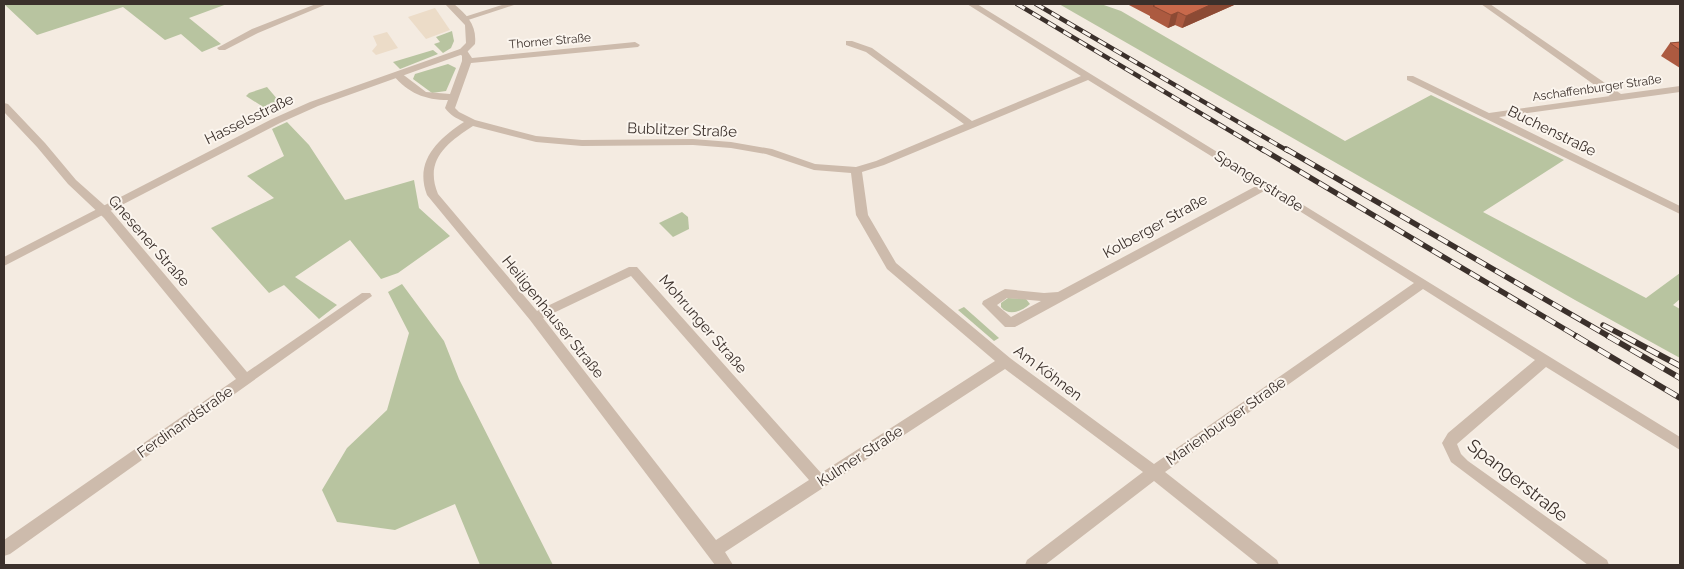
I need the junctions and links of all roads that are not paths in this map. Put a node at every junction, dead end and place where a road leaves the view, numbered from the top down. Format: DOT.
graph roads {
  1 [pos="323,4"];
  2 [pos="449,4"];
  3 [pos="514,4"];
  4 [pos="971,4"];
  5 [pos="1485,4"];
  6 [pos="465,18"];
  7 [pos="849,43"];
  8 [pos="635,45"];
  9 [pos="222,48"];
  10 [pos="463,51"];
  11 [pos="468,61"];
  12 [pos="398,75"];
  13 [pos="1088,76"];
  14 [pos="1410,78"];
  15 [pos="1680,89"];
  16 [pos="453,96"];
  17 [pos="1618,97"];
  18 [pos="4,106"];
  19 [pos="1487,116"];
  20 [pos="471,122"];
  21 [pos="971,125"];
  22 [pos="856,170"];
  23 [pos="1266,185"];
  24 [pos="101,210"];
  25 [pos="1680,210"];
  26 [pos="4,262"];
  27 [pos="1423,283"];
  28 [pos="366,296"];
  29 [pos="1060,296"];
  30 [pos="535,317"];
  31 [pos="1546,360"];
  32 [pos="1005,362"];
  33 [pos="245,380"];
  34 [pos="1680,444"];
  35 [pos="1154,472"];
  36 [pos="820,482"];
  37 [pos="4,549"];
  38 [pos="714,550"];
  39 [pos="725,565"];
  40 [pos="1033,565"];
  41 [pos="1270,565"];
  42 [pos="1601,565"];
  1 -- 9 [label="street"];
  2 -- 6 [label="street"];
  3 -- 6 [label="street"];
  4 -- 13 [label="street, Spangerstraße"];
  5 -- 17 [label="street"];
  6 -- 10 [label="street"];
  7 -- 21 [label="street"];
  8 -- 11 [label="street, Thorner Straße"];
  10 -- 11 [label="street"];
  10 -- 12 [label="street, Hasselsstraße"];
  11 -- 16 [label="street"];
  12 -- 16 [label="street"];
  12 -- 24 [label="street, Hasselsstraße"];
  13 -- 21 [label="street, Bublitzer Straße"];
  13 -- 23 [label="street, Spangerstraße"];
  14 -- 19 [label="street, Buchenstraße"];
  15 -- 17 [label="street, Aschaffenburger Straße"];
  16 -- 20 [label="street"];
  17 -- 19 [label="street, Aschaffenburger Straße"];
  18 -- 24 [label="street, Gnesener Straße"];
  19 -- 25 [label="street, Buchenstraße"];
  20 -- 22 [label="street, Bublitzer Straße"];
  20 -- 30 [label="street, Heiligenhauser Straße"];
  21 -- 22 [label="street, Bublitzer Straße"];
  22 -- 32 [label="street, Am Köhnen"];
  23 -- 27 [label="street, Spangerstraße"];
  23 -- 29 [label="street, Kolberger Straße"];
  24 -- 26 [label="street, Hasselsstraße"];
  24 -- 33 [label="street, Gnesener Straße"];
  27 -- 31 [label="street, Spangerstraße"];
  27 -- 35 [label="street, Marienburger Straße"];
  28 -- 33 [label="street, Ferdinandstraße"];
  29 -- 29 [label="street, Kolberger Straße"];
  30 -- 36 [label="street, Mohrunger Straße"];
  30 -- 38 [label="street, Heiligenhauser Straße"];
  31 -- 34 [label="street, Spangerstraße"];
  31 -- 42 [label="street, Spangerstraße"];
  32 -- 35 [label="street, Am Köhnen"];
  32 -- 36 [label="street, Kulmer Straße"];
  33 -- 37 [label="street, Ferdinandstraße"];
  35 -- 40 [label="street, Marienburger Straße"];
  35 -- 41 [label="street, Am Köhnen"];
  36 -- 38 [label="street, Kulmer Straße"];
  38 -- 39 [label="street, Heiligenhauser Straße"];
}
